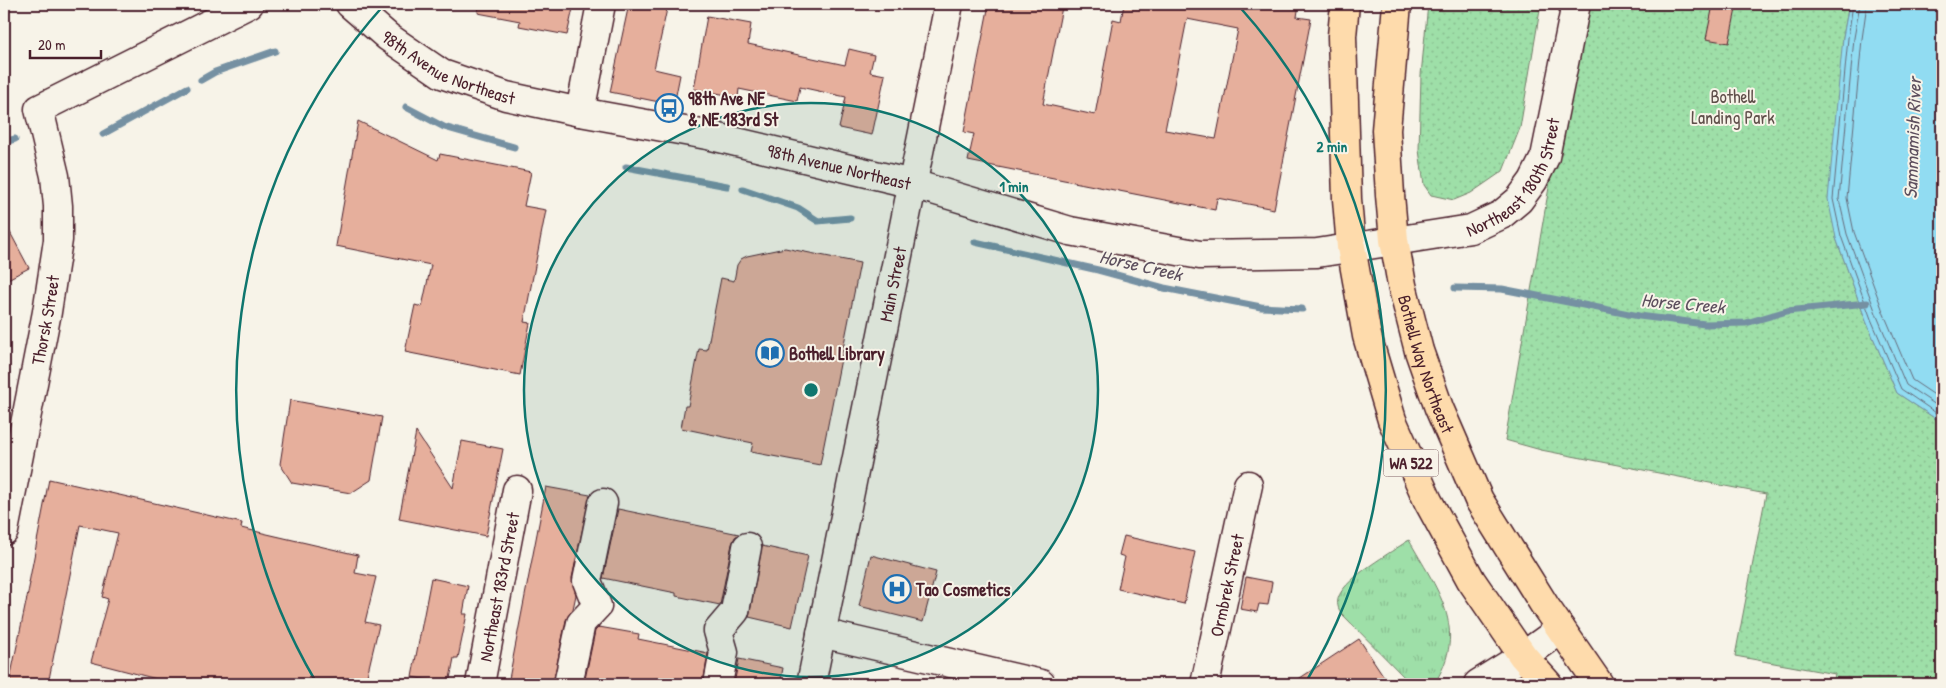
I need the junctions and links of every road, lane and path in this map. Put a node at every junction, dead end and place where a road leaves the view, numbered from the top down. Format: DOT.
graph roads {
  1 [pos="249,4"];
  2 [pos="350,4"];
  3 [pos="601,4"];
  4 [pos="949,4"];
  5 [pos="1345,4"];
  6 [pos="1397,4"];
  7 [pos="1576,4"];
  8 [pos="580,112"];
  9 [pos="913,184"];
  10 [pos="1394,240"];
  11 [pos="1350,248"];
  12 [pos="1248,485"];
  13 [pos="517,490"];
  14 [pos="603,502"];
  15 [pos="4,531"];
  16 [pos="747,547"];
  17 [pos="1561,629"];
  18 [pos="821,633"];
  19 [pos="1523,656"];
  20 [pos="480,684"];
  21 [pos="568,684"];
  22 [pos="718,684"];
  23 [pos="811,684"];
  24 [pos="1041,684"];
  25 [pos="1205,684"];
  26 [pos="1478,684"];
  27 [pos="1548,684"];
  28 [pos="1599,684"];
  1 -- 15 [label="street, Thorsk Street"];
  2 -- 8 [label="street, 98th Avenue Northeast"];
  3 -- 8 [label="street"];
  4 -- 9 [label="street, Main Street"];
  5 -- 11 [label="main road, WA 522"];
  6 -- 10 [label="main road, Bothell Way Northeast / WA 522"];
  7 -- 10 [label="street, Northeast 180th Street"];
  8 -- 9 [label="street, 98th Avenue Northeast"];
  9 -- 11 [label="street, 98th Avenue Northeast"];
  9 -- 18 [label="street, Main Street"];
  10 -- 11 [label="street, Northeast 180th Street"];
  10 -- 17 [label="main road, Bothell Way Northeast / WA 522"];
  11 -- 19 [label="main road, WA 522"];
  12 -- 25 [label="street, Ormbrek Street"];
  13 -- 20 [label="street, Northeast 183rd Street"];
  14 -- 21 [label="street"];
  16 -- 22 [label="street"];
  17 -- 19 [label="street"];
  17 -- 28 [label="main road, Bothell Way Northeast / WA 522"];
  18 -- 23 [label="street, Main Street"];
  18 -- 24 [label="street"];
  19 -- 26 [label="street"];
  19 -- 27 [label="main road, WA 522"];
}
